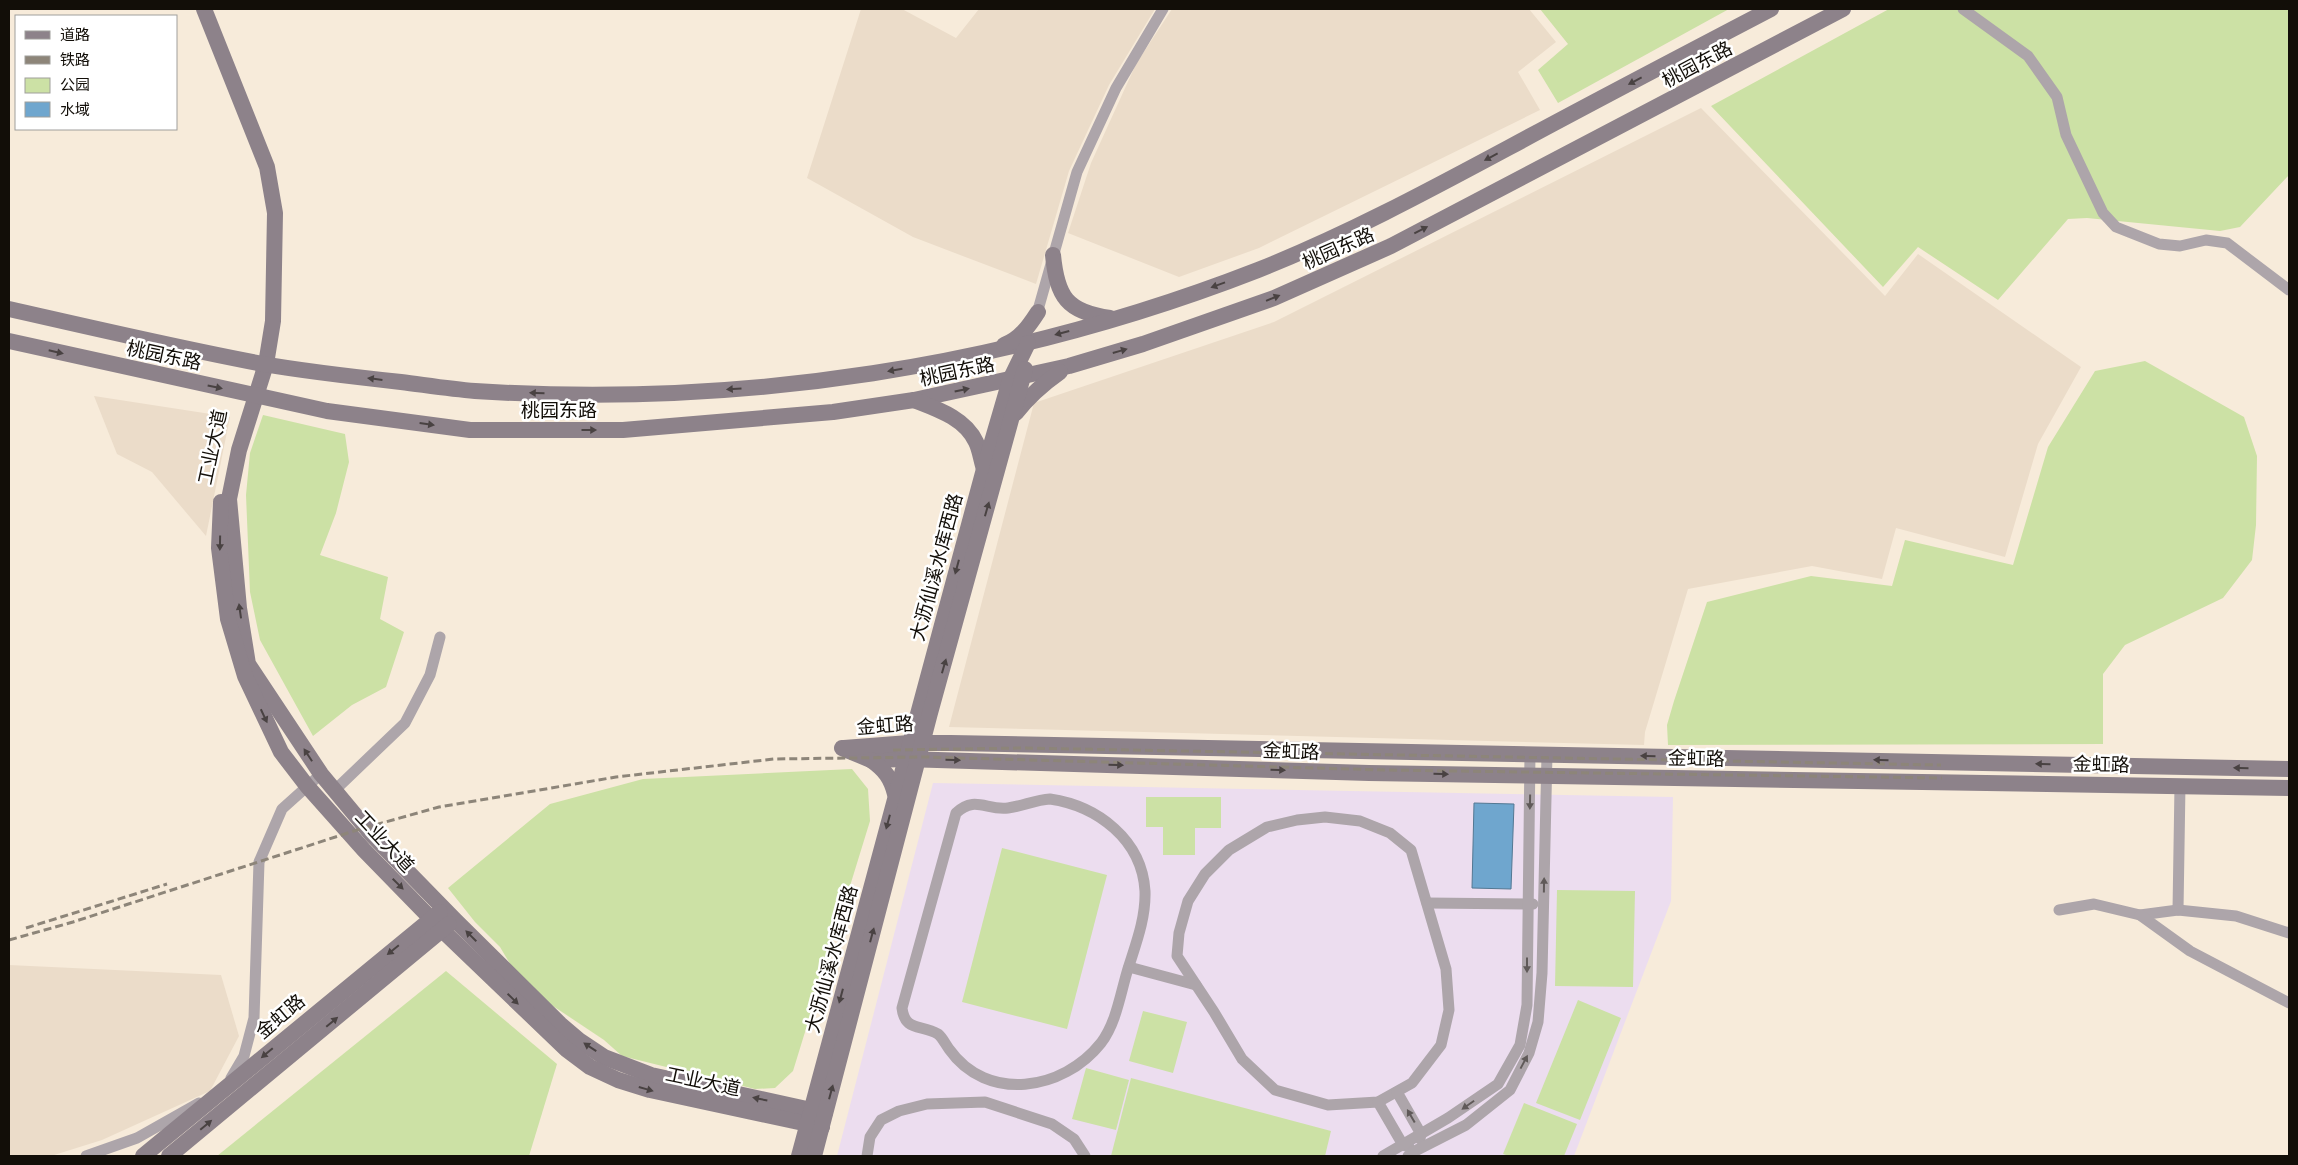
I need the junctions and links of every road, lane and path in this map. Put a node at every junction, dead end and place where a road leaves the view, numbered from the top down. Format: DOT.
graph roads {
  1 [pos="204,9"];
  2 [pos="1163,9"];
  3 [pos="1770,9"];
  4 [pos="1842,9"];
  5 [pos="1963,9"];
  6 [pos="1053,256"];
  7 [pos="2289,290"];
  8 [pos="9,309"];
  9 [pos="1038,312"];
  10 [pos="1115,319"];
  11 [pos="9,341"];
  12 [pos="1028,343"];
  13 [pos="993,351"];
  14 [pos="266,364"];
  15 [pos="1069,366"];
  16 [pos="1017,379"];
  17 [pos="251,394"];
  18 [pos="914,400"];
  19 [pos="1012,419"];
  20 [pos="984,469"];
  21 [pos="440,637"];
  22 [pos="924,712"];
  23 [pos="950,743"];
  24 [pos="881,744"];
  25 [pos="914,751"];
  26 [pos="1530,754"];
  27 [pos="1547,754"];
  28 [pos="872,760"];
  29 [pos="2289,768"];
  30 [pos="321,774"];
  31 [pos="1538,776"];
  32 [pos="2180,785"];
  33 [pos="307,786"];
  34 [pos="2289,788"];
  35 [pos="335,790"];
  36 [pos="895,794"];
  37 [pos="1427,903"];
  38 [pos="1527,904"];
  39 [pos="1543,904"];
  40 [pos="2059,910"];
  41 [pos="2178,910"];
  42 [pos="2140,915"];
  43 [pos="443,919"];
  44 [pos="2289,933"];
  45 [pos="1128,968"];
  46 [pos="1196,985"];
  47 [pos="2289,1003"];
  48 [pos="988,1080"];
  49 [pos="1397,1092"];
  50 [pos="985,1102"];
  51 [pos="1378,1102"];
  52 [pos="816,1118"];
  53 [pos="1421,1134"];
  54 [pos="1403,1144"];
  55 [pos="1412,1153"];
  56 [pos="86,1156"];
  57 [pos="143,1156"];
  58 [pos="169,1156"];
  59 [pos="799,1156"];
  60 [pos="814,1156"];
  61 [pos="867,1156"];
  62 [pos="1085,1156"];
  63 [pos="1383,1156"];
  1 -- 14 [label="street, 工业大道"];
  2 -- 6 [label="street, 大沥仙溪水库西路"];
  3 -- 10 [label="street, 桃园东路, one-way"];
  15 -- 4 [label="street, 桃园东路, one-way"];
  5 -- 7 [label="street"];
  6 -- 9 [label="street, 大沥仙溪水库西路"];
  6 -- 10 [label="street"];
  8 -- 14 [label="street, 桃园东路"];
  9 -- 12 [label="street, 大沥仙溪水库西路"];
  9 -- 13 [label="street"];
  10 -- 12 [label="street, 桃园东路, one-way"];
  11 -- 17 [label="street, 桃园东路, one-way"];
  12 -- 13 [label="street, 桃园东路"];
  12 -- 16 [label="street, 大沥仙溪水库西路"];
  13 -- 14 [label="street, 桃园东路, one-way"];
  14 -- 17 [label="street, 工业大道"];
  15 -- 16 [label="street, 桃园东路"];
  15 -- 19 [label="street"];
  18 -- 16 [label="street, 桃园东路, one-way"];
  16 -- 19 [label="street"];
  16 -- 20 [label="street, 大沥仙溪水库西路"];
  17 -- 18 [label="street, 桃园东路, one-way"];
  30 -- 17 [label="street, 工业大道, one-way"];
  17 -- 33 [label="street, 工业大道, one-way"];
  18 -- 20 [label="street"];
  22 -- 19 [label="street, one-way"];
  20 -- 22 [label="street, 大沥仙溪水库西路, one-way"];
  21 -- 35 [label="street"];
  22 -- 23 [label="street"];
  22 -- 24 [label="street"];
  22 -- 25 [label="street"];
  23 -- 25 [label="street, 金虹路"];
  23 -- 26 [label="street, 金虹路"];
  24 -- 25 [label="street, 金虹路"];
  24 -- 28 [label="street, 金虹路"];
  25 -- 28 [label="street, 金虹路"];
  25 -- 31 [label="street, 金虹路, one-way"];
  25 -- 36 [label="street, 大沥仙溪水库西路"];
  52 -- 25 [label="street, one-way"];
  26 -- 27 [label="street, 金虹路"];
  26 -- 31 [label="street"];
  29 -- 27 [label="street, 金虹路, one-way"];
  27 -- 31 [label="street"];
  28 -- 36 [label="street"];
  30 -- 33 [label="street"];
  30 -- 35 [label="street, 工业大道"];
  31 -- 32 [label="street, 金虹路"];
  31 -- 38 [label="street, one-way"];
  39 -- 31 [label="street, one-way"];
  32 -- 34 [label="street, 金虹路"];
  32 -- 41 [label="street"];
  33 -- 43 [label="street, 工业大道, one-way"];
  33 -- 56 [label="street"];
  35 -- 43 [label="street, 工业大道"];
  36 -- 52 [label="street, 大沥仙溪水库西路, one-way"];
  37 -- 38 [label="street"];
  37 -- 46 [label="street"];
  37 -- 49 [label="street"];
  38 -- 39 [label="street"];
  38 -- 53 [label="street, one-way"];
  55 -- 39 [label="street, one-way"];
  40 -- 42 [label="street"];
  41 -- 42 [label="street"];
  41 -- 44 [label="street"];
  42 -- 47 [label="street"];
  43 -- 52 [label="street, 工业大道"];
  43 -- 57 [label="street, 金虹路, one-way"];
  58 -- 43 [label="street, 金虹路, one-way"];
  45 -- 46 [label="street"];
  45 -- 48 [label="street"];
  45 -- 48 [label="street"];
  46 -- 51 [label="street"];
  48 -- 50 [label="street"];
  49 -- 51 [label="street"];
  53 -- 49 [label="street, one-way"];
  50 -- 61 [label="street"];
  50 -- 62 [label="street"];
  51 -- 54 [label="street"];
  52 -- 59 [label="street, 大沥仙溪水库西路"];
  52 -- 60 [label="street"];
  53 -- 54 [label="street"];
  53 -- 55 [label="street"];
  54 -- 55 [label="street"];
  54 -- 63 [label="street"];
}
